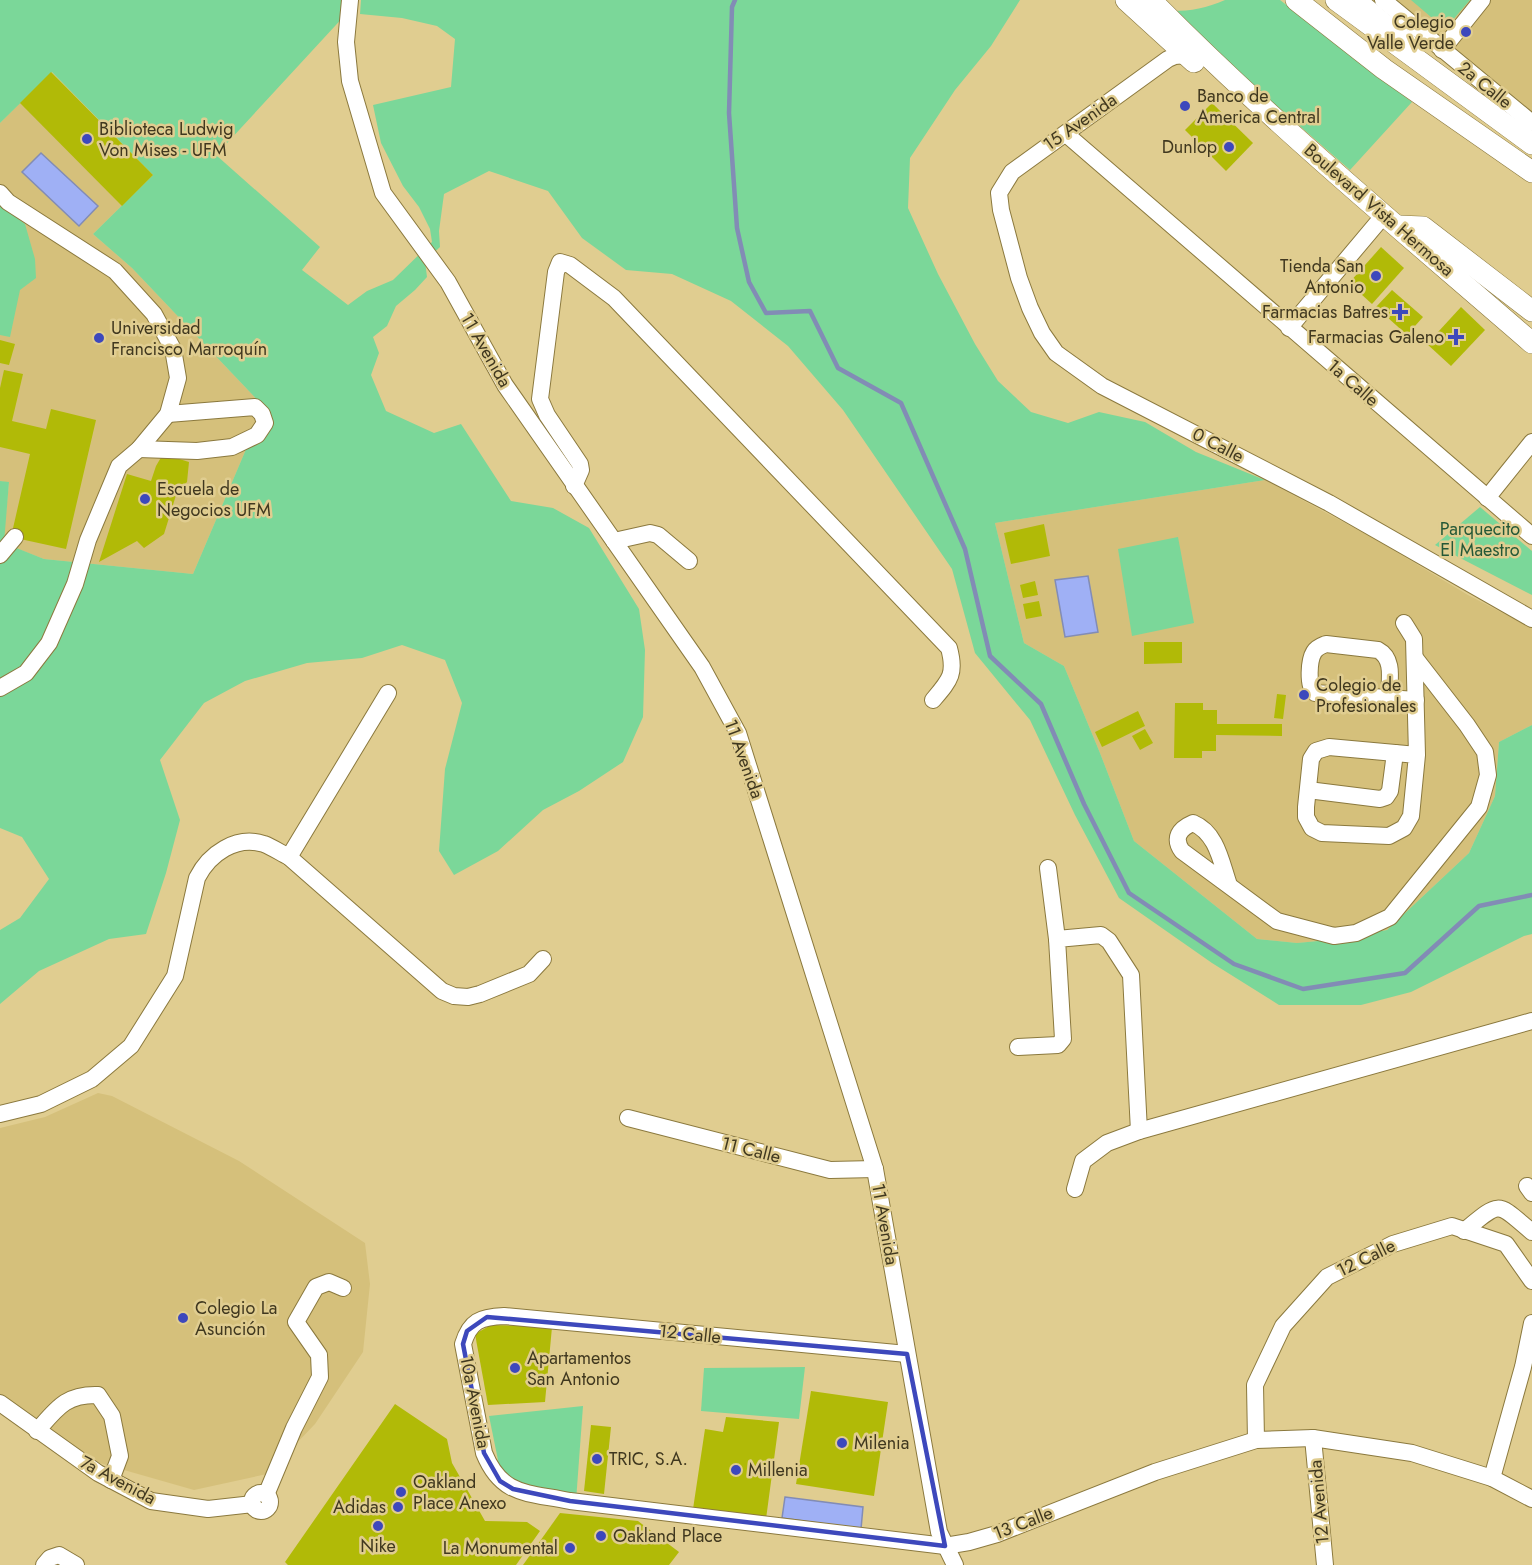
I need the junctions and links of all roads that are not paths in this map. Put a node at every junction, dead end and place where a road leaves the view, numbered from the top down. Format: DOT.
graph roads {
  1 [pos="350,0"];
  2 [pos="1126,0"];
  3 [pos="1151,0"];
  4 [pos="1296,0"];
  5 [pos="1336,0"];
  6 [pos="1359,0"];
  7 [pos="1383,0"];
  8 [pos="1482,0"];
  9 [pos="1442,50"];
  10 [pos="1175,51"];
  11 [pos="1461,91"];
  12 [pos="1263,108"];
  13 [pos="1532,123"];
  14 [pos="1066,134"];
  15 [pos="1532,144"];
  16 [pos="1532,172"];
  17 [pos="0,193"];
  18 [pos="999,193"];
  19 [pos="1391,221"];
  20 [pos="1532,312"];
  21 [pos="1289,328"];
  22 [pos="1532,343"];
  23 [pos="168,414"];
  24 [pos="1532,442"];
  25 [pos="139,449"];
  26 [pos="574,486"];
  27 [pos="1487,498"];
  28 [pos="1532,536"];
  29 [pos="15,537"];
  30 [pos="614,541"];
  31 [pos="0,555"];
  32 [pos="689,561"];
  33 [pos="1532,619"];
  34 [pos="1404,623"];
  35 [pos="1414,658"];
  36 [pos="0,688"];
  37 [pos="388,693"];
  38 [pos="1389,698"];
  39 [pos="933,700"];
  40 [pos="1416,700"];
  41 [pos="1395,753"];
  42 [pos="1417,755"];
  43 [pos="1308,790"];
  44 [pos="289,857"];
  45 [pos="1048,868"];
  46 [pos="1229,885"];
  47 [pos="1057,939"];
  48 [pos="543,959"];
  49 [pos="1532,1020"];
  50 [pos="1018,1047"];
  51 [pos="0,1114"];
  52 [pos="628,1118"];
  53 [pos="1139,1131"];
  54 [pos="875,1169"];
  55 [pos="1075,1189"];
  56 [pos="1464,1231"];
  57 [pos="1532,1232"];
  58 [pos="1532,1281"];
  59 [pos="343,1288"];
  60 [pos="475,1322"];
  61 [pos="1532,1323"];
  62 [pos="907,1354"];
  63 [pos="0,1403"];
  64 [pos="37,1431"];
  65 [pos="1313,1438"];
  66 [pos="1256,1440"];
  67 [pos="1492,1478"];
  68 [pos="111,1480"];
  69 [pos="500,1481"];
  70 [pos="1532,1499"];
  71 [pos="945,1546"];
  72 [pos="44,1565"];
  73 [pos="76,1565"];
  74 [pos="956,1565"];
  75 [pos="1325,1565"];
  1 -- 26 [label="street, 11 Avenida"];
  2 -- 10 [label="main road"];
  3 -- 12 [label="main road, Boulevard Vista Hermosa"];
  4 -- 16 [label="main road"];
  5 -- 11 [label="main road"];
  6 -- 11 [label="street"];
  7 -- 9 [label="street, 2a Calle"];
  8 -- 9 [label="street"];
  9 -- 13 [label="street, 2a Calle"];
  10 -- 12 [label="main road"];
  10 -- 14 [label="street, 15 Avenida"];
  11 -- 15 [label="main road"];
  12 -- 19 [label="main road, Boulevard Vista Hermosa"];
  14 -- 18 [label="street, 15 Avenida"];
  14 -- 21 [label="street, 1a Calle"];
  17 -- 23 [label="street"];
  18 -- 33 [label="street, 0 Calle"];
  19 -- 20 [label="main road"];
  19 -- 21 [label="street"];
  19 -- 22 [label="main road, Boulevard Vista Hermosa"];
  21 -- 27 [label="street, 1a Calle"];
  23 -- 25 [label="street"];
  23 -- 25 [label="street"];
  24 -- 27 [label="street"];
  25 -- 36 [label="street"];
  26 -- 30 [label="street, 11 Avenida"];
  26 -- 39 [label="street"];
  27 -- 28 [label="street, 1a Calle"];
  29 -- 31 [label="street"];
  30 -- 32 [label="street"];
  30 -- 54 [label="street, 11 Avenida"];
  34 -- 35 [label="street"];
  35 -- 40 [label="street"];
  35 -- 46 [label="street"];
  37 -- 44 [label="street"];
  38 -- 38 [label="street"];
  38 -- 40 [label="street"];
  40 -- 42 [label="street"];
  41 -- 42 [label="street"];
  41 -- 43 [label="street"];
  41 -- 43 [label="street"];
  42 -- 43 [label="street"];
  44 -- 48 [label="street"];
  44 -- 51 [label="street"];
  45 -- 47 [label="street"];
  47 -- 50 [label="street"];
  47 -- 53 [label="street"];
  49 -- 53 [label="street"];
  52 -- 54 [label="street, 11 Calle"];
  53 -- 55 [label="street"];
  54 -- 62 [label="street, 11 Avenida"];
  56 -- 57 [label="street"];
  56 -- 58 [label="street, 12 Calle"];
  56 -- 66 [label="street, 12 Calle"];
  59 -- 68 [label="street, 7a Avenida"];
  60 -- 62 [label="street, 12 Calle"];
  60 -- 69 [label="street, 10a Avenida"];
  61 -- 67 [label="street"];
  62 -- 71 [label="street, 11 Avenida"];
  63 -- 64 [label="street, 7a Avenida"];
  64 -- 68 [label="street, 7a Avenida"];
  64 -- 68 [label="street"];
  65 -- 66 [label="street, 13 Calle"];
  65 -- 67 [label="street, 13 Calle"];
  65 -- 75 [label="street, 12 Avenida"];
  66 -- 71 [label="street, 13 Calle"];
  67 -- 70 [label="street, 13 Calle"];
  69 -- 71 [label="street, 13 Calle"];
  71 -- 74 [label="street, 11 Avenida"];
  72 -- 73 [label="street"];
}
